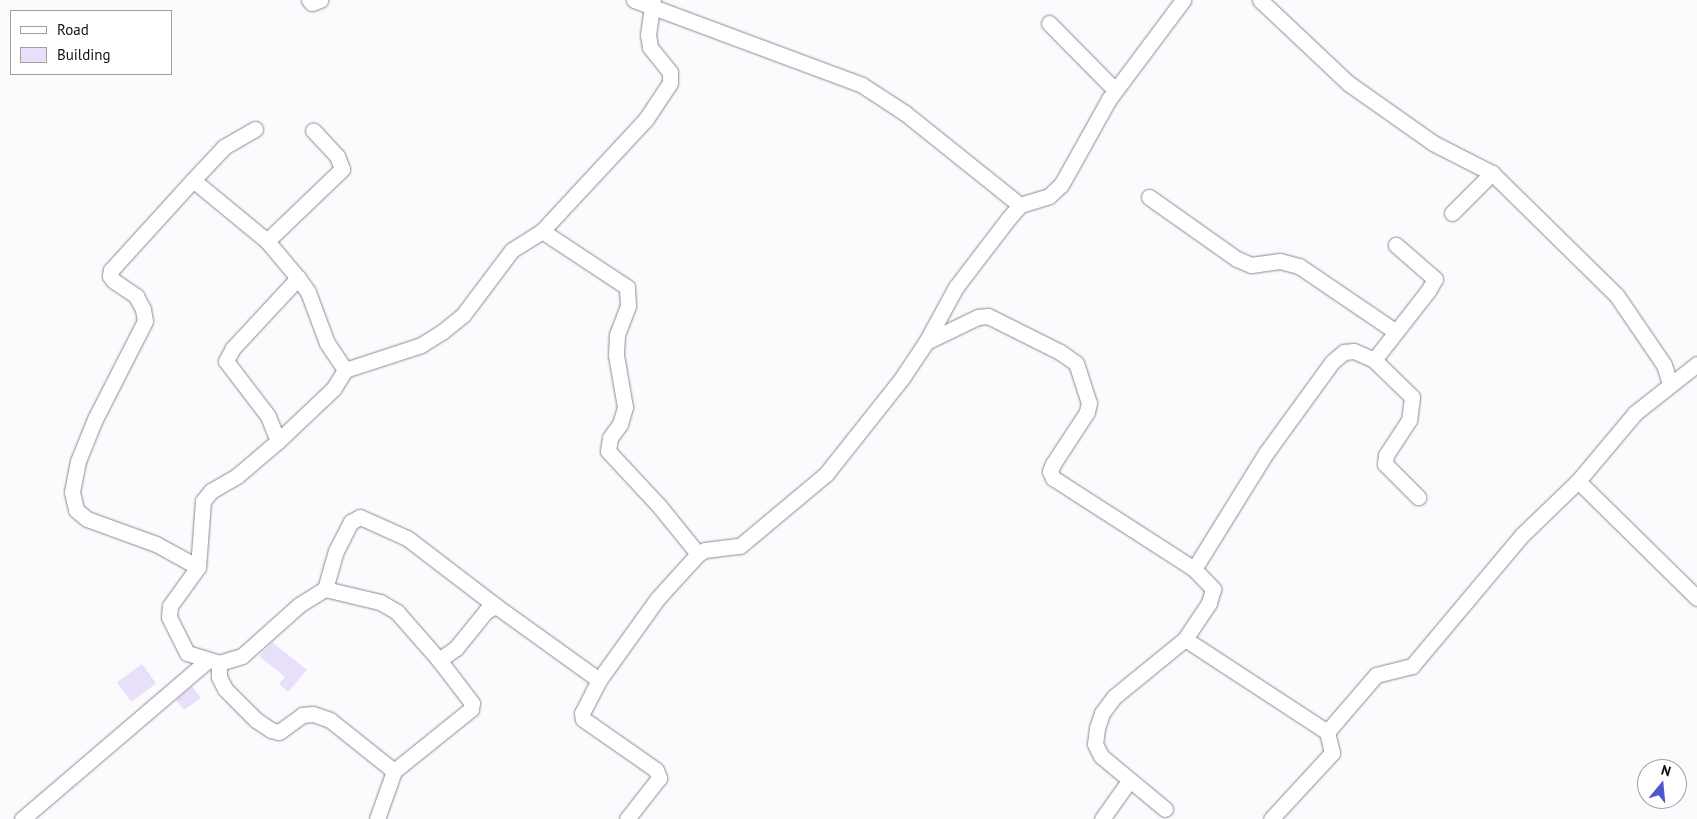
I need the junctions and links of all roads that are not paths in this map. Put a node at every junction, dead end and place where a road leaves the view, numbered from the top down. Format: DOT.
graph roads {
  1 [pos="309,0"];
  2 [pos="320,0"];
  3 [pos="634,0"];
  4 [pos="1183,0"];
  5 [pos="1260,0"];
  6 [pos="653,3"];
  7 [pos="1049,23"];
  8 [pos="1115,90"];
  9 [pos="255,130"];
  10 [pos="313,130"];
  11 [pos="1492,173"];
  12 [pos="193,180"];
  13 [pos="1149,196"];
  14 [pos="1020,205"];
  15 [pos="1452,213"];
  16 [pos="542,231"];
  17 [pos="267,241"];
  18 [pos="1396,245"];
  19 [pos="298,278"];
  20 [pos="1396,332"];
  21 [pos="926,342"];
  22 [pos="1374,360"];
  23 [pos="1697,364"];
  24 [pos="345,370"];
  25 [pos="1670,383"];
  26 [pos="278,441"];
  27 [pos="1578,481"];
  28 [pos="1418,497"];
  29 [pos="698,554"];
  30 [pos="198,567"];
  31 [pos="1194,569"];
  32 [pos="325,589"];
  33 [pos="1697,598"];
  34 [pos="496,606"];
  35 [pos="1185,639"];
  36 [pos="439,660"];
  37 [pos="213,662"];
  38 [pos="599,680"];
  39 [pos="1327,732"];
  40 [pos="394,771"];
  41 [pos="1129,781"];
  42 [pos="1165,809"];
  43 [pos="22,819"];
  44 [pos="377,819"];
  45 [pos="627,819"];
  46 [pos="1102,819"];
  47 [pos="1271,819"];
  1 -- 2 [label="street"];
  3 -- 6 [label="street"];
  4 -- 8 [label="street"];
  5 -- 11 [label="street"];
  6 -- 14 [label="street"];
  6 -- 16 [label="street"];
  7 -- 8 [label="street"];
  8 -- 14 [label="street"];
  9 -- 12 [label="street"];
  10 -- 17 [label="street"];
  11 -- 15 [label="street"];
  11 -- 25 [label="street"];
  12 -- 17 [label="street"];
  12 -- 30 [label="street"];
  13 -- 20 [label="street"];
  14 -- 21 [label="street"];
  16 -- 24 [label="street"];
  16 -- 29 [label="street"];
  17 -- 19 [label="street"];
  18 -- 20 [label="street"];
  19 -- 24 [label="street"];
  19 -- 26 [label="street"];
  20 -- 22 [label="street"];
  21 -- 29 [label="street"];
  21 -- 31 [label="street"];
  22 -- 28 [label="street"];
  22 -- 31 [label="street"];
  23 -- 25 [label="street"];
  24 -- 26 [label="street"];
  25 -- 27 [label="street"];
  26 -- 30 [label="street"];
  27 -- 33 [label="street"];
  27 -- 39 [label="street"];
  29 -- 38 [label="street"];
  30 -- 37 [label="street"];
  31 -- 35 [label="street"];
  32 -- 34 [label="street"];
  32 -- 36 [label="street"];
  32 -- 37 [label="street"];
  34 -- 36 [label="street"];
  34 -- 38 [label="street"];
  35 -- 39 [label="street"];
  35 -- 41 [label="street"];
  36 -- 40 [label="street"];
  37 -- 40 [label="street"];
  37 -- 43 [label="street"];
  38 -- 45 [label="street"];
  39 -- 47 [label="street"];
  40 -- 44 [label="street"];
  41 -- 42 [label="street"];
  41 -- 46 [label="street"];
}
